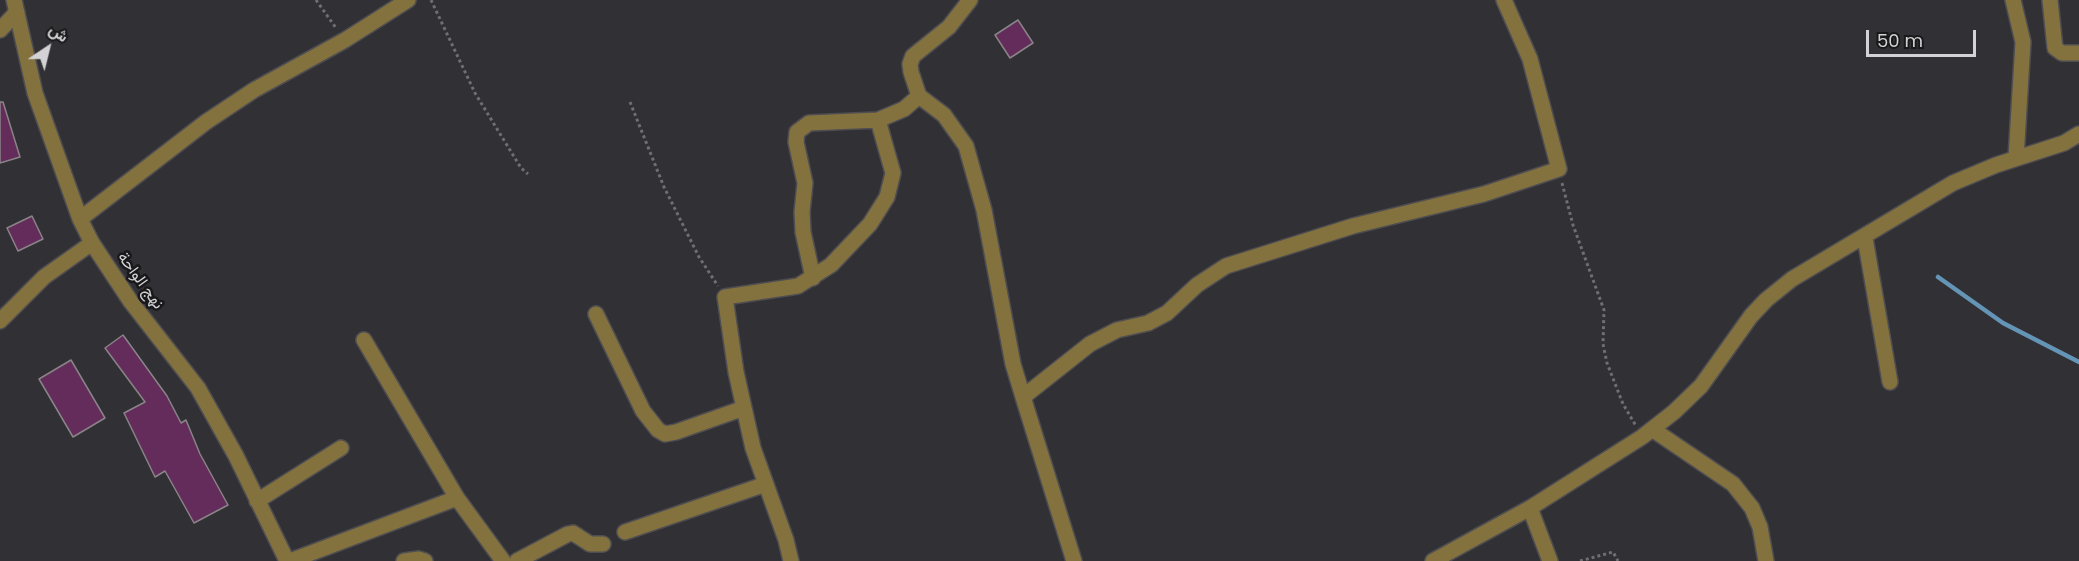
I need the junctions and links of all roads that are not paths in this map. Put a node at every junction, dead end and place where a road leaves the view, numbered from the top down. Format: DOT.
graph roads {
  1 [pos="408,0"];
  2 [pos="970,0"];
  3 [pos="1504,0"];
  4 [pos="2013,0"];
  5 [pos="2050,0"];
  6 [pos="15,6"];
  7 [pos="0,30"];
  8 [pos="2079,53"];
  9 [pos="919,96"];
  10 [pos="878,120"];
  11 [pos="2079,135"];
  12 [pos="2016,158"];
  13 [pos="80,219"];
  14 [pos="1865,238"];
  15 [pos="92,243"];
  16 [pos="813,278"];
  17 [pos="596,314"];
  18 [pos="0,321"];
  19 [pos="364,339"];
  20 [pos="1890,382"];
  21 [pos="1023,397"];
  22 [pos="744,408"];
  23 [pos="1647,433"];
  24 [pos="341,448"];
  25 [pos="766,484"];
  26 [pos="457,498"];
  27 [pos="257,501"];
  28 [pos="1530,507"];
  29 [pos="625,532"];
  30 [pos="603,543"];
  31 [pos="289,561"];
  32 [pos="404,561"];
  33 [pos="424,561"];
  34 [pos="503,561"];
  35 [pos="517,561"];
  36 [pos="791,561"];
  37 [pos="1074,561"];
  38 [pos="1433,561"];
  39 [pos="1550,561"];
  40 [pos="1766,561"];
  1 -- 13 [label="street"];
  2 -- 9 [label="street"];
  3 -- 21 [label="street"];
  4 -- 12 [label="street"];
  5 -- 8 [label="street"];
  6 -- 7 [label="street"];
  6 -- 13 [label="street, نهج الواحة"];
  9 -- 10 [label="street"];
  9 -- 21 [label="street"];
  10 -- 16 [label="street"];
  10 -- 16 [label="street"];
  11 -- 12 [label="street"];
  12 -- 14 [label="street"];
  13 -- 15 [label="street, نهج الواحة"];
  14 -- 20 [label="street"];
  14 -- 23 [label="street"];
  15 -- 18 [label="street"];
  15 -- 27 [label="street, نهج الواحة"];
  16 -- 22 [label="street"];
  17 -- 22 [label="street"];
  19 -- 26 [label="street"];
  21 -- 37 [label="street"];
  22 -- 25 [label="street"];
  23 -- 28 [label="street"];
  23 -- 40 [label="street"];
  24 -- 27 [label="street"];
  25 -- 29 [label="street"];
  25 -- 36 [label="street"];
  26 -- 31 [label="street"];
  26 -- 34 [label="street"];
  27 -- 31 [label="street, نهج الواحة"];
  28 -- 38 [label="street"];
  28 -- 39 [label="street"];
  30 -- 35 [label="street"];
  32 -- 33 [label="street"];
}
